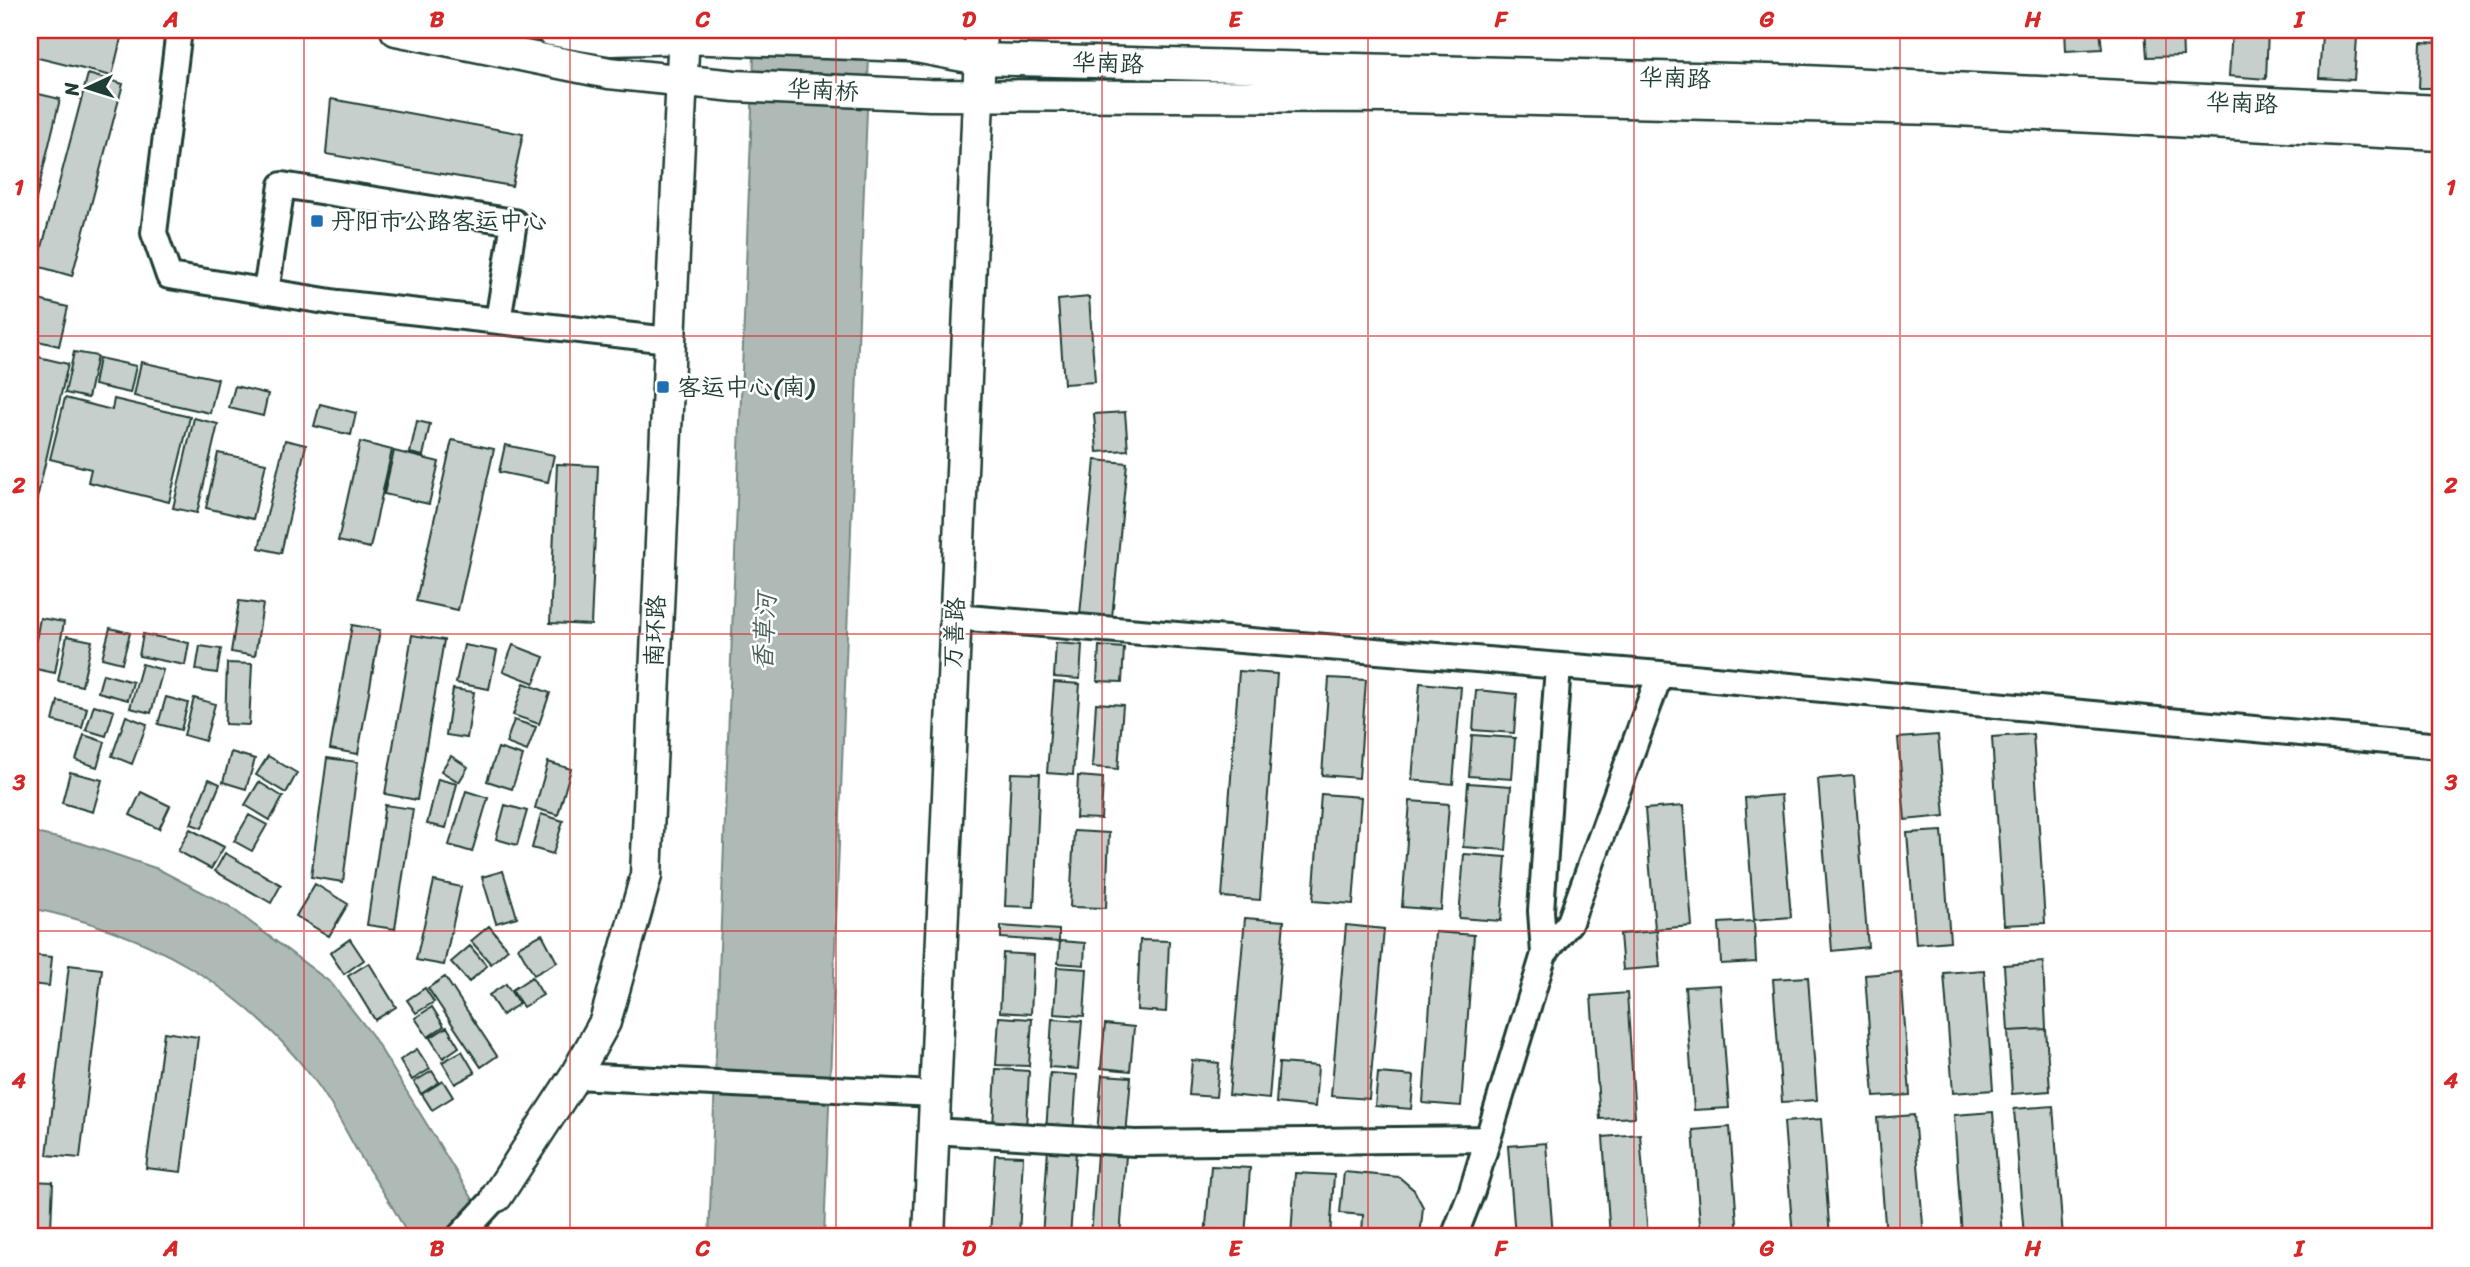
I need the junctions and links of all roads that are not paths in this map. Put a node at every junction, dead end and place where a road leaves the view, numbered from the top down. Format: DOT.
graph roads {
  1 [pos="179,30"];
  2 [pos="396,30"];
  3 [pos="551,30"];
  4 [pos="981,30"];
  5 [pos="683,34"];
  6 [pos="911,46"];
  7 [pos="979,59"];
  8 [pos="681,82"];
  9 [pos="911,95"];
  10 [pos="978,95"];
  11 [pos="2440,111"];
  12 [pos="2440,135"];
  13 [pos="267,292"];
  14 [pos="498,321"];
  15 [pos="669,340"];
  16 [pos="955,617"];
  17 [pos="1558,666"];
  18 [pos="1660,674"];
  19 [pos="2440,746"];
  20 [pos="1544,954"];
  21 [pos="575,1076"];
  22 [pos="934,1094"];
  23 [pos="932,1131"];
  24 [pos="1488,1139"];
  25 [pos="497,1196"];
  26 [pos="459,1237"];
  27 [pos="929,1237"];
  28 [pos="1454,1237"];
  1 -- 13 [label="street"];
  2 -- 8 [label="main road"];
  3 -- 5 [label="main road"];
  4 -- 7 [label="main road, 万善路"];
  5 -- 6 [label="main road, 华南桥"];
  5 -- 8 [label="main road, 南环路"];
  6 -- 7 [label="main road, 华南路"];
  7 -- 10 [label="main road, 万善路"];
  7 -- 11 [label="main road, 华南路"];
  8 -- 9 [label="main road, 华南桥"];
  8 -- 15 [label="main road, 南环路"];
  9 -- 10 [label="main road, 华南路"];
  10 -- 12 [label="main road, 华南路"];
  10 -- 16 [label="main road, 万善路"];
  13 -- 14 [label="street"];
  13 -- 14 [label="street"];
  14 -- 15 [label="street"];
  15 -- 21 [label="main road, 南环路"];
  16 -- 17 [label="street"];
  16 -- 22 [label="main road, 万善路"];
  17 -- 18 [label="street"];
  17 -- 20 [label="street"];
  18 -- 19 [label="street"];
  18 -- 20 [label="street"];
  20 -- 24 [label="street"];
  21 -- 22 [label="street"];
  21 -- 25 [label="main road, 南环路"];
  22 -- 23 [label="main road, 万善路"];
  23 -- 24 [label="street"];
  23 -- 27 [label="main road, 万善路"];
  24 -- 28 [label="street"];
  25 -- 26 [label="street"];
}
